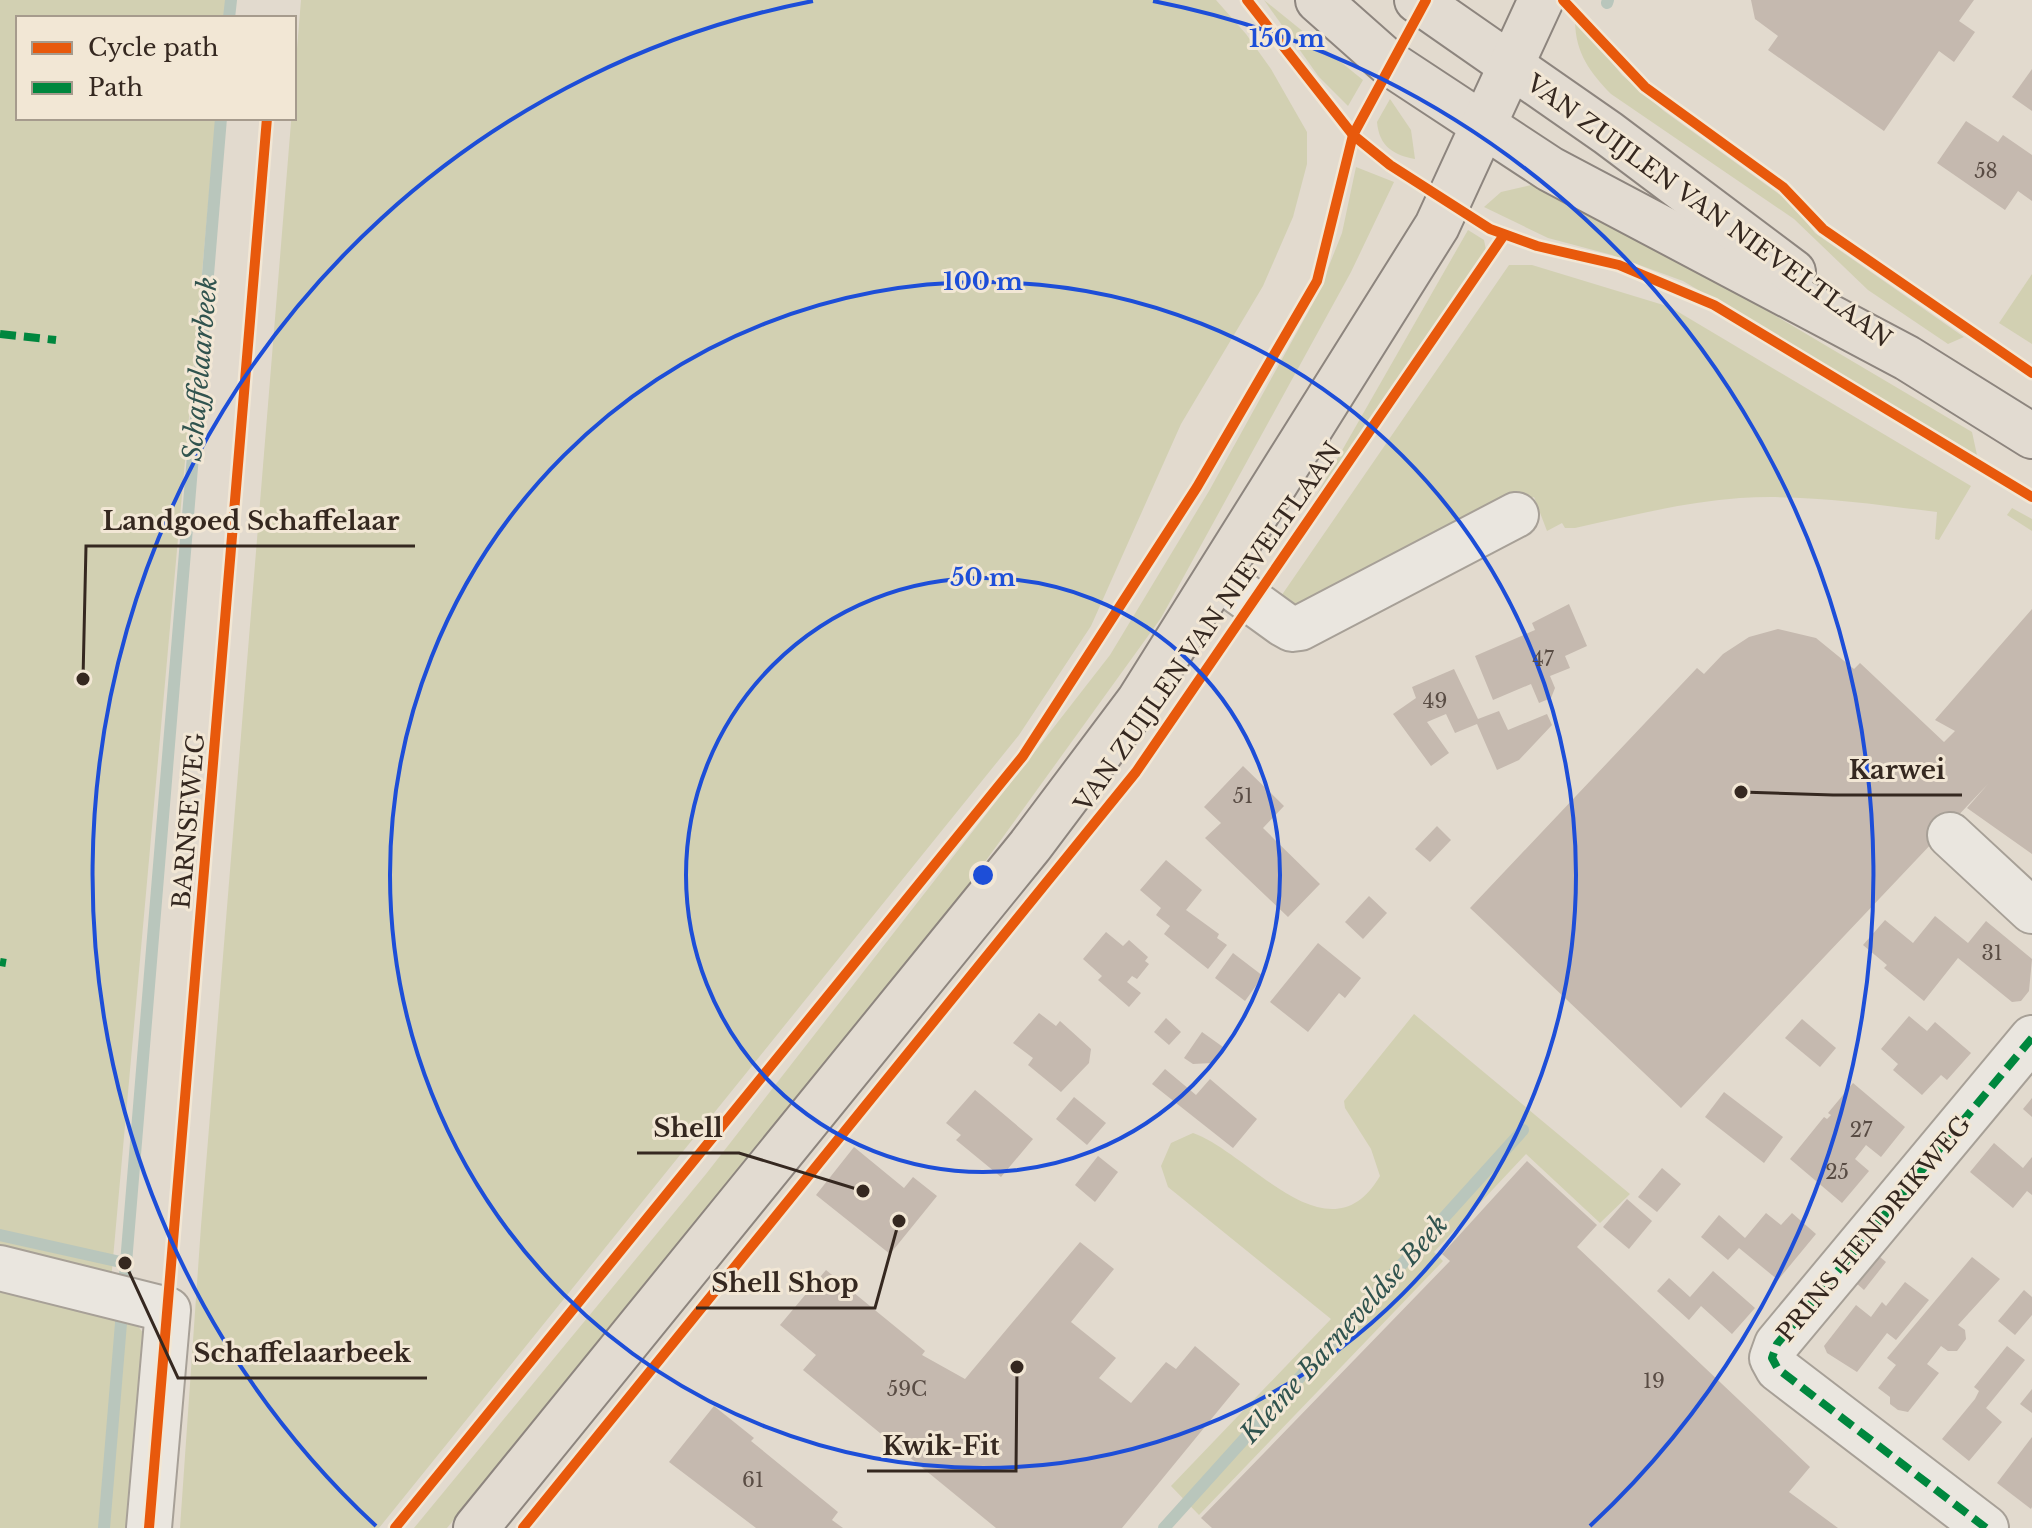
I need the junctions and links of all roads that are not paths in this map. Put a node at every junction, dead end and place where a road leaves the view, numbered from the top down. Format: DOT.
graph roads {
  1 [pos="1318,0"];
  2 [pos="1417,0"];
  3 [pos="1541,0"];
  4 [pos="1510,65"];
  5 [pos="1485,123"];
  6 [pos="1907,358"];
  7 [pos="2032,436"];
  8 [pos="1516,515"];
  9 [pos="1218,577"];
  10 [pos="1950,835"];
  11 [pos="2032,911"];
  12 [pos="2032,1038"];
  13 [pos="0,1268"];
  14 [pos="149,1528"];
  15 [pos="476,1528"];
  16 [pos="1986,1528"];
  1 -- 5 [label="main road"];
  2 -- 4 [label="main road, VAN ZUIJLEN VAN NIEVELTLAAN"];
  3 -- 4 [label="main road"];
  4 -- 5 [label="main road"];
  4 -- 6 [label="main road, VAN ZUIJLEN VAN NIEVELTLAAN"];
  5 -- 6 [label="main road, VAN ZUIJLEN VAN NIEVELTLAAN"];
  5 -- 9 [label="main road, VAN ZUIJLEN VAN NIEVELTLAAN"];
  6 -- 7 [label="main road, VAN ZUIJLEN VAN NIEVELTLAAN"];
  8 -- 9 [label="street, VAN ZUIJLEN VAN NIEVELTLAAN"];
  9 -- 15 [label="main road, VAN ZUIJLEN VAN NIEVELTLAAN"];
  10 -- 11 [label="street"];
  12 -- 16 [label="street, PRINS HENDRIKWEG"];
  13 -- 14 [label="street"];
}
